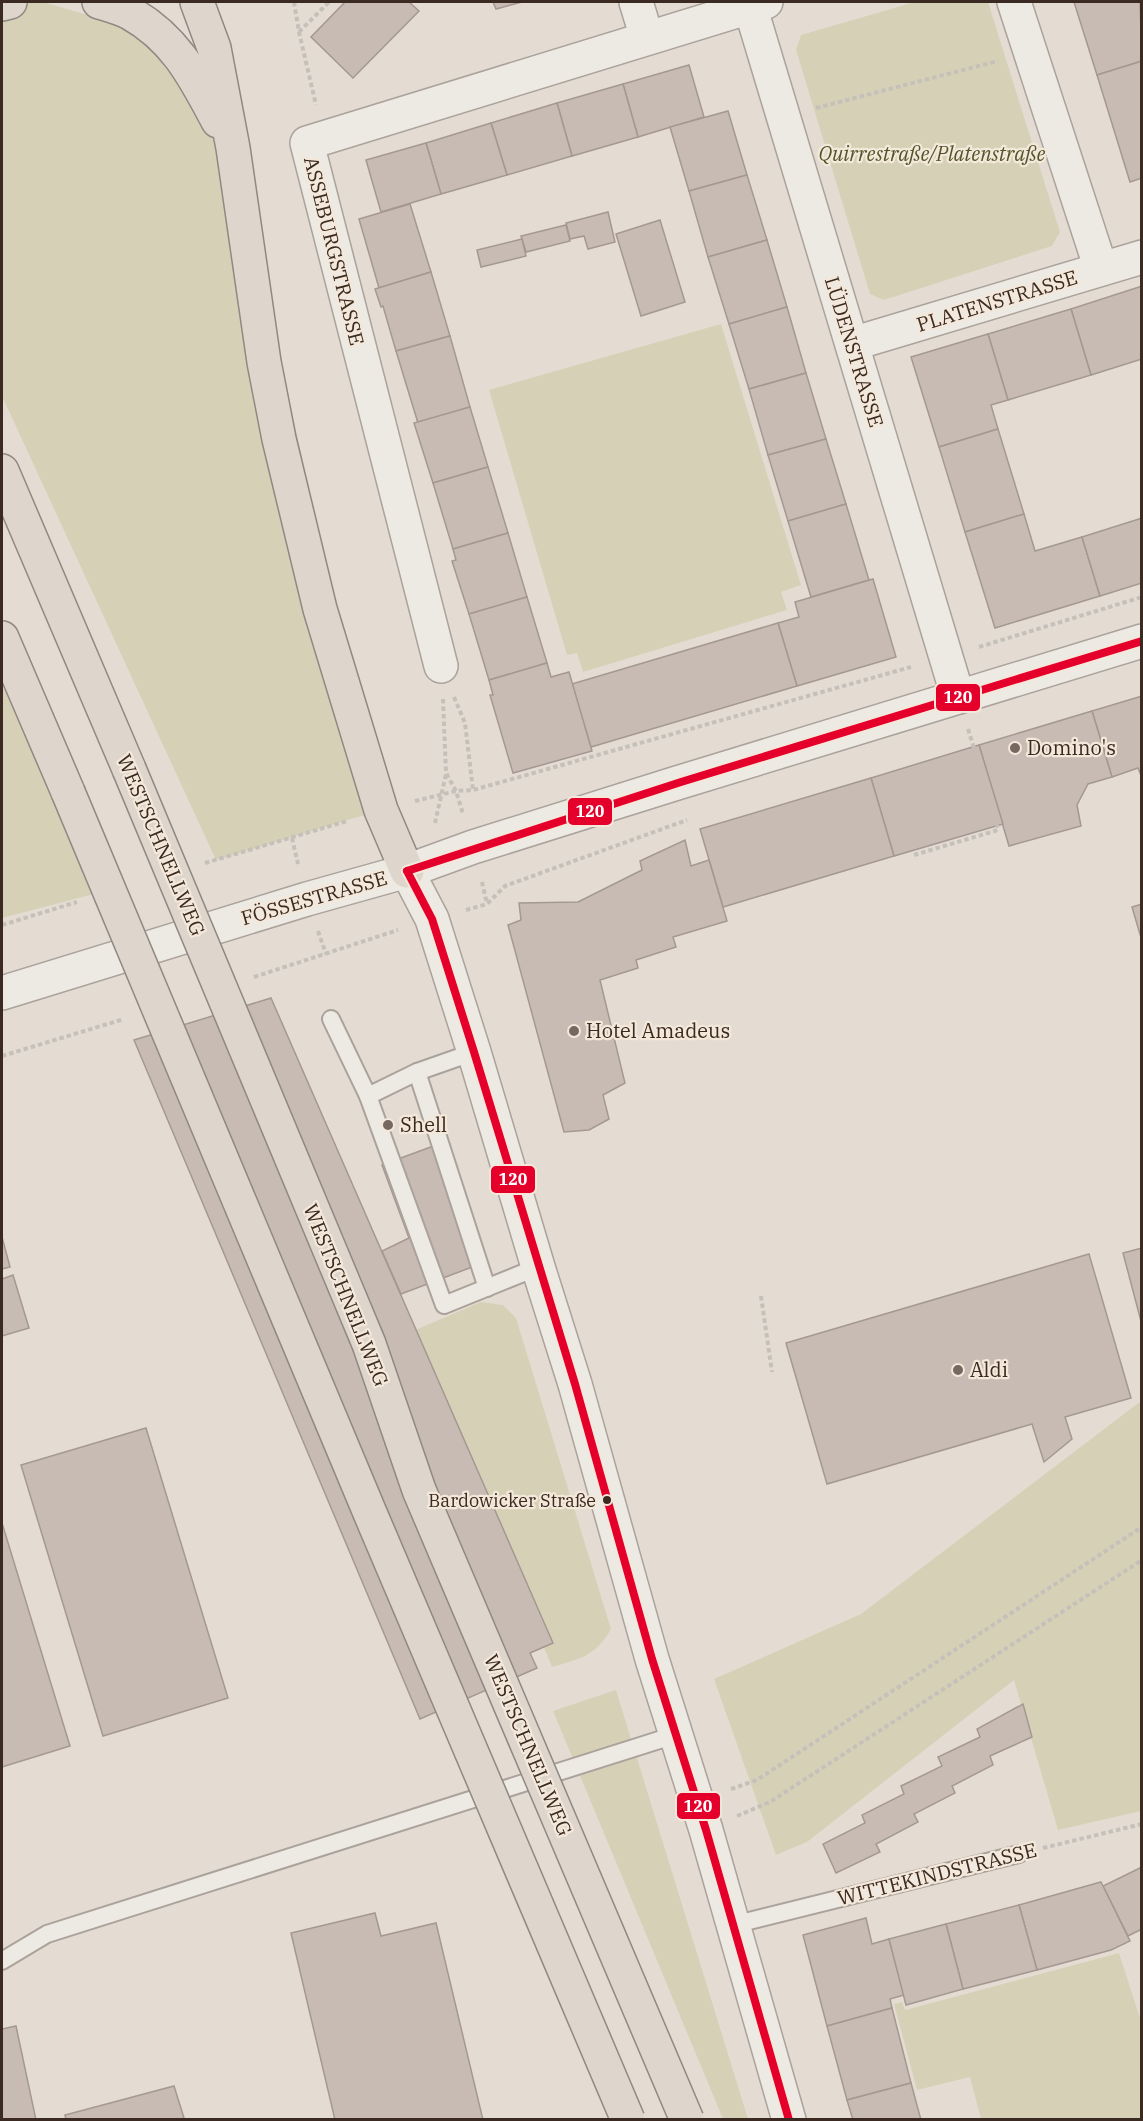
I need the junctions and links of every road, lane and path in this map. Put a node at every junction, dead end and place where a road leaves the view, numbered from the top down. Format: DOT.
graph roads {
  1 [pos="10,2"];
  2 [pos="99,2"];
  3 [pos="197,2"];
  4 [pos="294,2"];
  5 [pos="329,2"];
  6 [pos="636,2"];
  7 [pos="1014,2"];
  8 [pos="2,4"];
  9 [pos="758,4"];
  10 [pos="299,32"];
  11 [pos="647,38"];
  12 [pos="1030,52"];
  13 [pos="783,117"];
  14 [pos="324,138"];
  15 [pos="233,148"];
  16 [pos="1142,257"];
  17 [pos="1101,269"];
  18 [pos="852,344"];
  19 [pos="2,471"];
  20 [pos="1142,597"];
  21 [pos="2,638"];
  22 [pos="1142,641"];
  23 [pos="947,657"];
  24 [pos="441,666"];
  25 [pos="958,697"];
  26 [pos="465,723"];
  27 [pos="979,729"];
  28 [pos="966,733"];
  29 [pos="473,790"];
  30 [pos="456,791"];
  31 [pos="381,810"];
  32 [pos="694,818"];
  33 [pos="997,825"];
  34 [pos="914,855"];
  35 [pos="407,871"];
  36 [pos="432,919"];
  37 [pos="2,993"];
  38 [pos="331,1019"];
  39 [pos="474,1052"];
  40 [pos="417,1072"];
  41 [pos="368,1096"];
  42 [pos="538,1267"];
  43 [pos="487,1288"];
  44 [pos="761,1296"];
  45 [pos="772,1372"];
  46 [pos="1142,1527"];
  47 [pos="1142,1560"];
  48 [pos="675,1735"];
  49 [pos="701,1815"];
  50 [pos="1142,1824"];
  51 [pos="1019,1854"];
  52 [pos="733,1925"];
  53 [pos="2,1961"];
  54 [pos="628,2120"];
  55 [pos="687,2120"];
  56 [pos="789,2120"];
  1 -- 8 [label="highway"];
  2 -- 15 [label="highway"];
  3 -- 15 [label="highway"];
  4 -- 10 [label="path"];
  5 -- 10 [label="path"];
  6 -- 11 [label="street"];
  7 -- 12 [label="street"];
  9 -- 11 [label="street, ASSEBURGSTRASSE"];
  9 -- 13 [label="street, LÜDENSTRASSE"];
  10 -- 14 [label="path"];
  11 -- 14 [label="street, ASSEBURGSTRASSE"];
  12 -- 13 [label="path"];
  12 -- 17 [label="street"];
  13 -- 18 [label="street, LÜDENSTRASSE"];
  14 -- 24 [label="street, ASSEBURGSTRASSE"];
  15 -- 31 [label="highway"];
  16 -- 17 [label="street, PLATENSTRASSE"];
  17 -- 18 [label="street, PLATENSTRASSE"];
  18 -- 23 [label="street, LÜDENSTRASSE"];
  19 -- 55 [label="highway, WESTSCHNELLWEG, bridge"];
  20 -- 23 [label="path"];
  21 -- 54 [label="highway, bridge"];
  22 -- 25 [label="street, FÖSSESTRASSE"];
  23 -- 25 [label="street, LÜDENSTRASSE"];
  23 -- 29 [label="path"];
  24 -- 30 [label="path"];
  25 -- 35 [label="street, FÖSSESTRASSE"];
  26 -- 29 [label="path"];
  27 -- 28 [label="path"];
  29 -- 30 [label="path"];
  30 -- 31 [label="path"];
  31 -- 35 [label="highway"];
  32 -- 36 [label="path"];
  33 -- 34 [label="path"];
  35 -- 36 [label="street"];
  35 -- 37 [label="street, FÖSSESTRASSE"];
  36 -- 39 [label="street"];
  38 -- 41 [label="lane"];
  39 -- 40 [label="lane"];
  39 -- 42 [label="street"];
  40 -- 41 [label="lane"];
  40 -- 43 [label="lane"];
  41 -- 43 [label="lane"];
  42 -- 43 [label="lane"];
  42 -- 48 [label="street"];
  44 -- 45 [label="path"];
  46 -- 49 [label="path"];
  47 -- 49 [label="path"];
  48 -- 49 [label="street"];
  48 -- 53 [label="lane"];
  49 -- 52 [label="street"];
  50 -- 51 [label="path, WITTEKINDSTRASSE"];
  51 -- 52 [label="lane, WITTEKINDSTRASSE"];
  52 -- 56 [label="street"];
}
